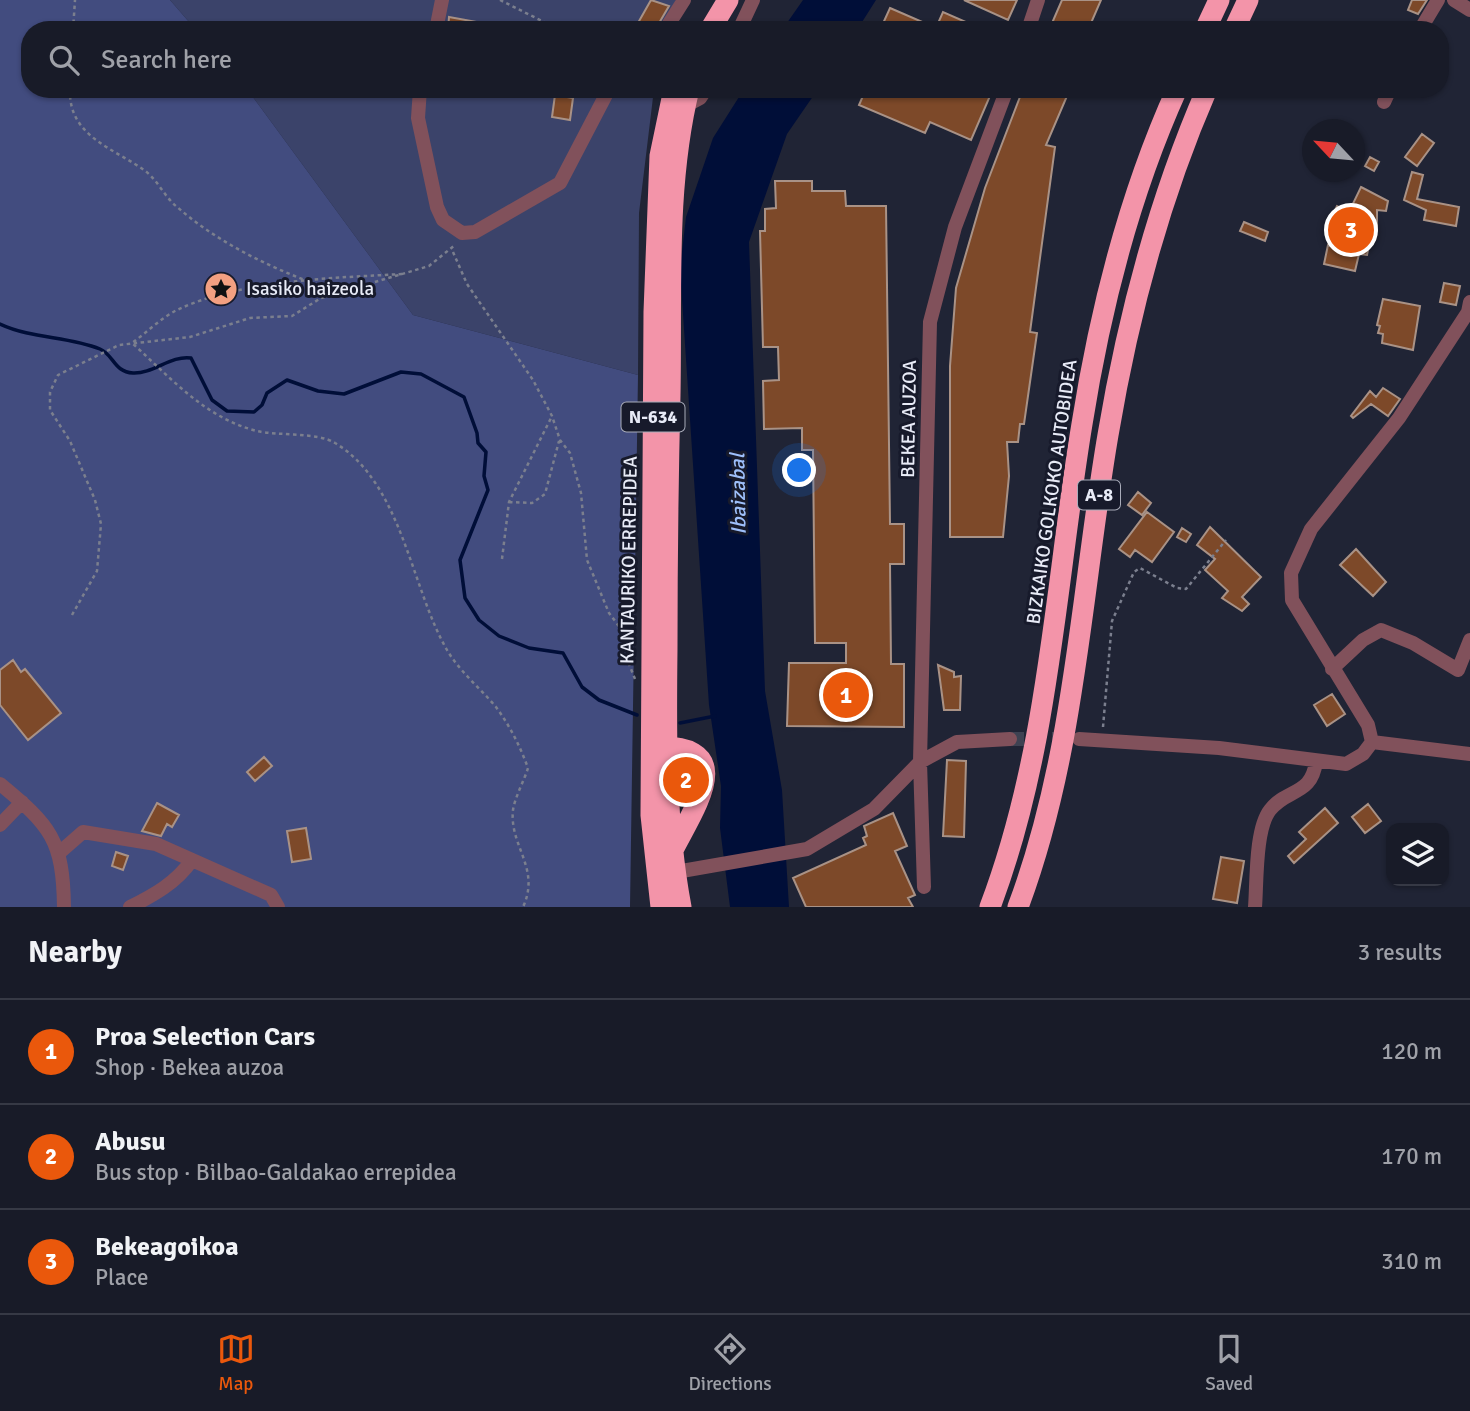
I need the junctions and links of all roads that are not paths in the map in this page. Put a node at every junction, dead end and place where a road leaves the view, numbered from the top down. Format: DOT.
graph roads {
  1 [pos="443,0"];
  2 [pos="684,0"];
  3 [pos="712,0"];
  4 [pos="728,0"];
  5 [pos="753,0"];
  6 [pos="1038,0"];
  7 [pos="1204,0"];
  8 [pos="1219,0"];
  9 [pos="1248,0"];
  10 [pos="1438,0"];
  11 [pos="1454,0"];
  12 [pos="1470,9"];
  13 [pos="438,21"];
  14 [pos="671,21"];
  15 [pos="700,21"];
  16 [pos="715,21"];
  17 [pos="743,21"];
  18 [pos="1031,21"];
  19 [pos="1195,21"];
  20 [pos="1209,21"];
  21 [pos="1238,21"];
  22 [pos="1425,21"];
  23 [pos="420,98"];
  24 [pos="602,98"];
  25 [pos="682,98"];
  26 [pos="1004,98"];
  27 [pos="1172,98"];
  28 [pos="1203,98"];
  29 [pos="1470,302"];
  30 [pos="1470,640"];
  31 [pos="1332,669"];
  32 [pos="1010,739"];
  33 [pos="1079,739"];
  34 [pos="1372,742"];
  35 [pos="659,746"];
  36 [pos="1470,754"];
  37 [pos="1316,761"];
  38 [pos="920,762"];
  39 [pos="0,784"];
  40 [pos="22,802"];
  41 [pos="0,825"];
  42 [pos="59,853"];
  43 [pos="664,855"];
  44 [pos="192,860"];
  45 [pos="676,872"];
  46 [pos="924,887"];
  47 [pos="64,907"];
  48 [pos="130,907"];
  49 [pos="278,907"];
  50 [pos="650,907"];
  51 [pos="661,907"];
  52 [pos="681,907"];
  53 [pos="990,907"];
  54 [pos="1018,907"];
  55 [pos="1255,907"];
  1 -- 13 [label="street"];
  2 -- 14 [label="street"];
  3 -- 15 [label="highway"];
  4 -- 16 [label="highway"];
  5 -- 17 [label="street"];
  6 -- 18 [label="street"];
  7 -- 19 [label="highway"];
  8 -- 20 [label="highway"];
  9 -- 21 [label="highway"];
  10 -- 22 [label="street"];
  11 -- 12 [label="street"];
  23 -- 24 [label="street"];
  25 -- 35 [label="highway, N-634"];
  26 -- 38 [label="street, BEKEA AUZOA"];
  27 -- 53 [label="highway, BIZKAIKO GOLKOKO AUTOBIDEA / A-8"];
  28 -- 54 [label="highway, A-8"];
  29 -- 31 [label="street"];
  30 -- 31 [label="street"];
  31 -- 34 [label="street"];
  32 -- 38 [label="street"];
  33 -- 37 [label="street"];
  34 -- 36 [label="street"];
  34 -- 37 [label="street"];
  35 -- 43 [label="highway, N-634"];
  35 -- 43 [label="highway"];
  37 -- 55 [label="street"];
  38 -- 45 [label="street"];
  38 -- 46 [label="street, BEKEA AUZOA"];
  39 -- 40 [label="street"];
  40 -- 41 [label="street"];
  40 -- 42 [label="street"];
  42 -- 44 [label="street"];
  42 -- 47 [label="street"];
  43 -- 45 [label="highway, N-634"];
  43 -- 50 [label="highway"];
  43 -- 51 [label="highway, N-634"];
  44 -- 48 [label="street"];
  44 -- 49 [label="street"];
  45 -- 52 [label="highway, N-634"];
}
